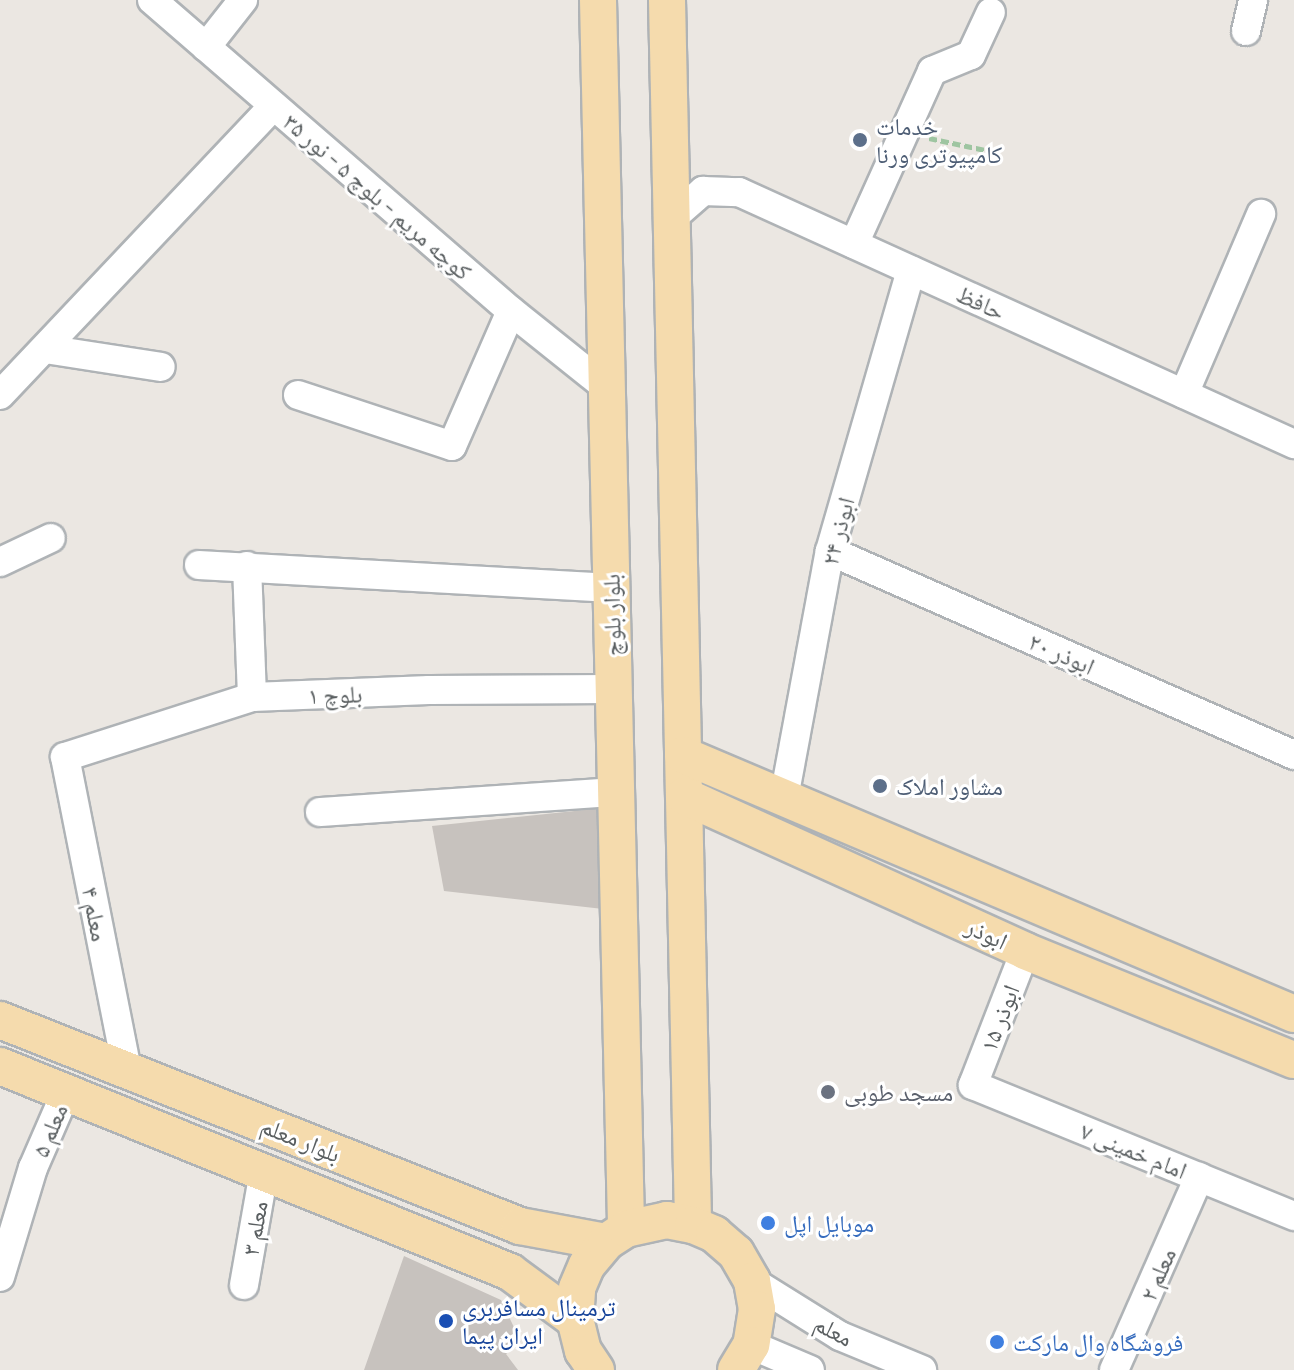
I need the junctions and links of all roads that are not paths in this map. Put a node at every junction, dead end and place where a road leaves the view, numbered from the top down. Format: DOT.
graph roads {
  1 [pos="152,0"];
  2 [pos="243,0"];
  3 [pos="598,0"];
  4 [pos="667,0"];
  5 [pos="1253,0"];
  6 [pos="991,12"];
  7 [pos="1246,31"];
  8 [pos="206,47"];
  9 [pos="273,106"];
  10 [pos="1261,214"];
  11 [pos="671,219"];
  12 [pos="854,244"];
  13 [pos="911,270"];
  14 [pos="511,311"];
  15 [pos="45,349"];
  16 [pos="161,367"];
  17 [pos="6,380"];
  18 [pos="607,388"];
  19 [pos="1184,394"];
  20 [pos="298,395"];
  21 [pos="1294,444"];
  22 [pos="51,538"];
  23 [pos="830,551"];
  24 [pos="0,562"];
  25 [pos="199,565"];
  26 [pos="247,566"];
  27 [pos="611,588"];
  28 [pos="613,689"];
  29 [pos="252,697"];
  30 [pos="683,755"];
  31 [pos="1294,755"];
  32 [pos="65,757"];
  33 [pos="616,792"];
  34 [pos="684,796"];
  35 [pos="784,798"];
  36 [pos="320,812"];
  37 [pos="1025,951"];
  38 [pos="1294,1014"];
  39 [pos="0,1020"];
  40 [pos="1294,1060"];
  41 [pos="0,1066"];
  42 [pos="127,1070"];
  43 [pos="973,1085"];
  44 [pos="66,1092"];
  45 [pos="264,1171"];
  46 [pos="1199,1177"];
  47 [pos="1294,1216"];
  48 [pos="693,1225"];
  49 [pos="616,1236"];
  50 [pos="0,1277"];
  51 [pos="752,1281"];
  52 [pos="244,1285"];
  53 [pos="575,1320"];
  54 [pos="743,1358"];
  55 [pos="596,1370"];
  56 [pos="810,1370"];
  57 [pos="922,1370"];
  58 [pos="1114,1370"];
  1 -- 8 [label="street, کوچه مریم - بلوچ ۵ - نور ۳۵"];
  2 -- 8 [label="street"];
  3 -- 18 [label="main road, بلوار بلوچ"];
  4 -- 11 [label="main road"];
  5 -- 7 [label="street"];
  6 -- 12 [label="street"];
  8 -- 9 [label="street, کوچه مریم - بلوچ ۵ - نور ۳۵"];
  9 -- 14 [label="street, کوچه مریم - بلوچ ۵ - نور ۳۵"];
  9 -- 15 [label="street"];
  10 -- 19 [label="street"];
  11 -- 12 [label="street, حافظ"];
  11 -- 30 [label="main road"];
  12 -- 13 [label="street, حافظ"];
  13 -- 19 [label="street, حافظ"];
  13 -- 23 [label="street, ابوذر ۲۴"];
  14 -- 18 [label="street, کوچه مریم - بلوچ ۵ - نور ۳۵"];
  14 -- 20 [label="street"];
  15 -- 16 [label="street"];
  15 -- 17 [label="street"];
  18 -- 27 [label="main road, بلوار بلوچ"];
  19 -- 21 [label="street, حافظ"];
  22 -- 24 [label="street"];
  23 -- 31 [label="street, ابوذر ۲۰"];
  23 -- 35 [label="street, ابوذر ۲۴"];
  25 -- 26 [label="street"];
  26 -- 27 [label="street"];
  26 -- 29 [label="street"];
  27 -- 28 [label="main road, بلوار بلوچ"];
  28 -- 29 [label="street, بلوچ ۱"];
  28 -- 33 [label="main road, بلوار بلوچ"];
  29 -- 32 [label="street, بلوچ ۱"];
  30 -- 34 [label="main road"];
  30 -- 35 [label="main road, ابوذر"];
  32 -- 42 [label="street, معلم ۴"];
  33 -- 36 [label="street"];
  33 -- 49 [label="main road, بلوار بلوچ"];
  34 -- 37 [label="main road, ابوذر"];
  34 -- 48 [label="main road"];
  35 -- 38 [label="main road, ابوذر"];
  37 -- 40 [label="main road, ابوذر"];
  37 -- 43 [label="street, ابوذر ۱۵"];
  39 -- 42 [label="main road, بلوار معلم"];
  41 -- 44 [label="main road, بلوار معلم"];
  42 -- 49 [label="main road, بلوار معلم"];
  43 -- 46 [label="street, امام خمینی ۷"];
  44 -- 45 [label="main road, بلوار معلم"];
  44 -- 50 [label="street, معلم ۵"];
  45 -- 52 [label="street, معلم ۳"];
  45 -- 53 [label="main road, بلوار معلم"];
  46 -- 47 [label="street, امام خمینی ۷"];
  46 -- 58 [label="street, معلم ۲"];
  48 -- 49 [label="main road"];
  48 -- 51 [label="main road"];
  49 -- 53 [label="main road"];
  51 -- 54 [label="main road"];
  51 -- 57 [label="street, معلم"];
  53 -- 55 [label="main road"];
  54 -- 56 [label="street, معلم"];
}
